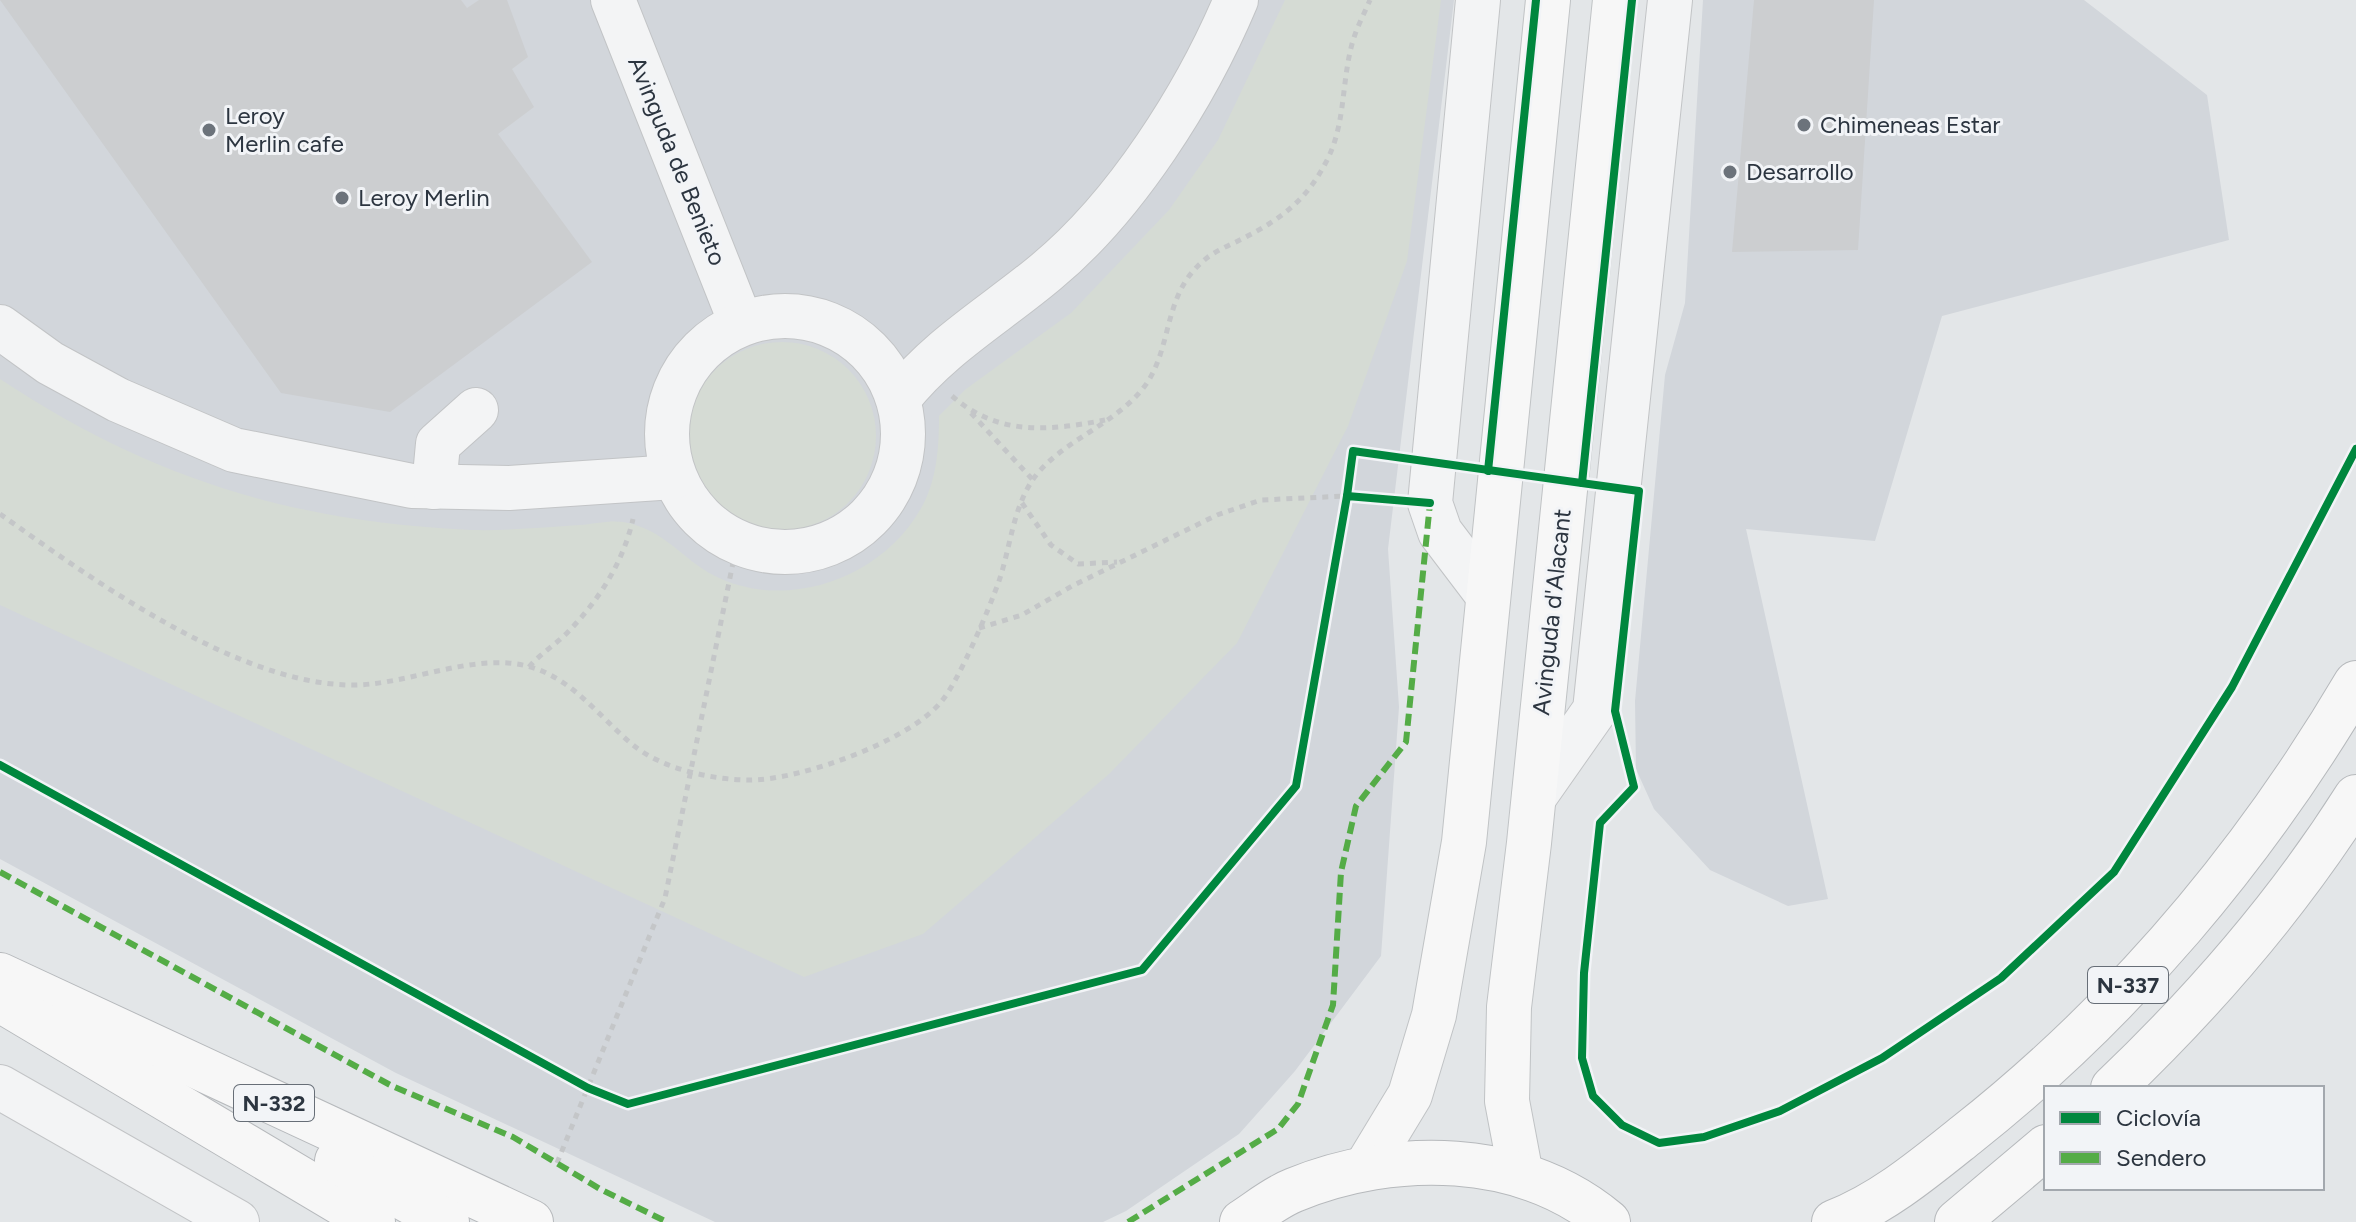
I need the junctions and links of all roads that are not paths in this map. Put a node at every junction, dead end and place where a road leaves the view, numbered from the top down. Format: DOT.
graph roads {
  1 [pos="613,0"];
  2 [pos="1236,0"];
  3 [pos="1478,0"];
  4 [pos="1548,0"];
  5 [pos="1615,0"];
  6 [pos="1670,0"];
  7 [pos="741,323"];
  8 [pos="0,327"];
  9 [pos="910,384"];
  10 [pos="476,410"];
  11 [pos="658,478"];
  12 [pos="434,487"];
  13 [pos="1487,594"];
  14 [pos="2356,683"];
  15 [pos="1534,797"];
  16 [pos="2356,797"];
  17 [pos="6,986"];
  18 [pos="2115,1086"];
  19 [pos="0,1087"];
  20 [pos="2044,1149"];
  21 [pos="1367,1166"];
  22 [pos="1521,1175"];
  23 [pos="237,1222"];
  24 [pos="373,1222"];
  25 [pos="447,1222"];
  26 [pos="531,1222"];
  27 [pos="1242,1222"];
  28 [pos="1608,1222"];
  29 [pos="1834,1222"];
  30 [pos="1957,1222"];
  1 -- 7 [label="street, Avinguda de Benieto"];
  2 -- 9 [label="street"];
  3 -- 13 [label="street"];
  4 -- 13 [label="main road"];
  5 -- 15 [label="main road, Avinguda d'Alacant"];
  6 -- 15 [label="street"];
  7 -- 9 [label="street"];
  7 -- 11 [label="street"];
  8 -- 12 [label="street"];
  9 -- 11 [label="street"];
  10 -- 12 [label="street"];
  11 -- 12 [label="street"];
  13 -- 21 [label="main road"];
  14 -- 29 [label="main road, N-337"];
  15 -- 22 [label="main road, Avinguda d'Alacant"];
  16 -- 18 [label="main road, N-337"];
  17 -- 24 [label="main road, N-332"];
  17 -- 25 [label="main road, N-332"];
  17 -- 26 [label="main road, N-332"];
  19 -- 23 [label="street"];
  20 -- 30 [label="main road"];
  21 -- 22 [label="main road"];
  21 -- 27 [label="main road"];
  22 -- 28 [label="main road"];
}
